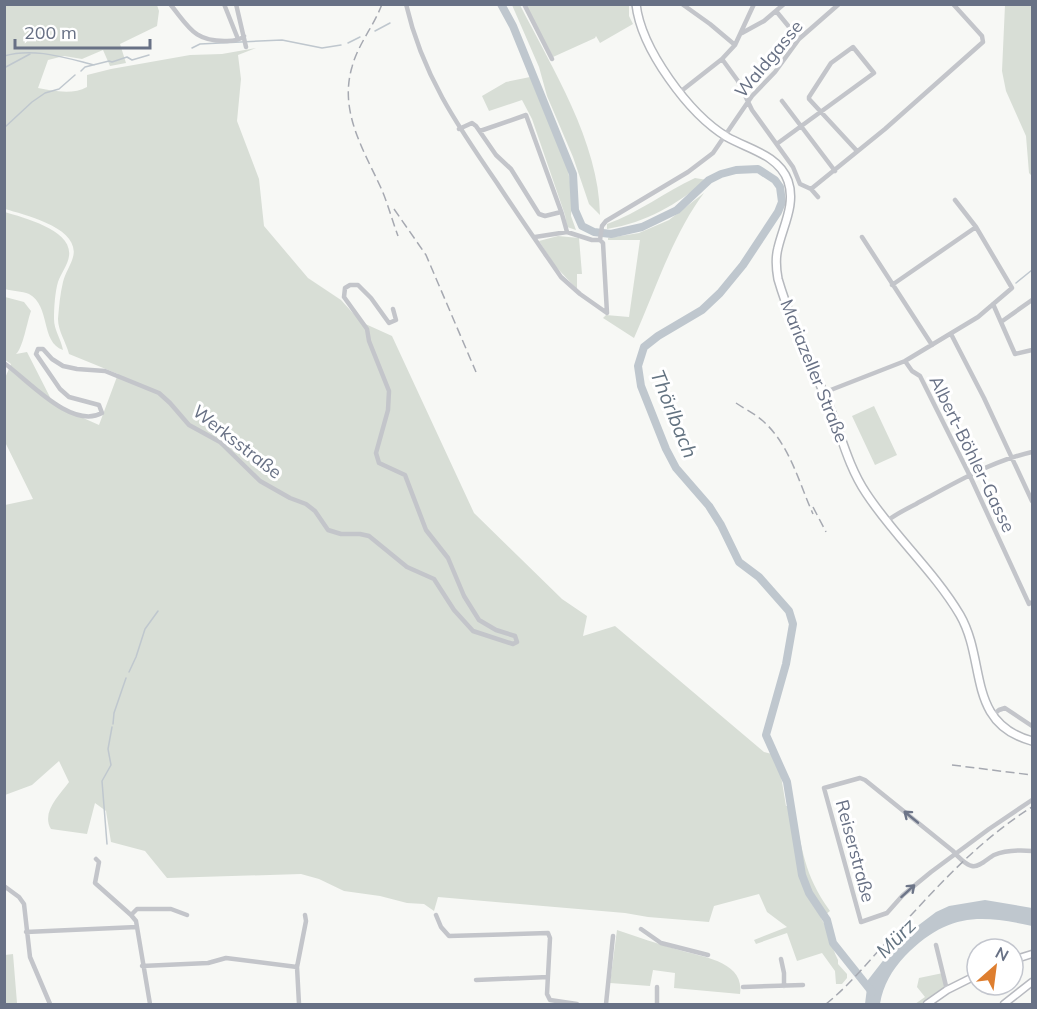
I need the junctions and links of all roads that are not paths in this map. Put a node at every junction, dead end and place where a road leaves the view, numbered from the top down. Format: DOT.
graph roads {
  1 [pos="170,4"];
  2 [pos="224,4"];
  3 [pos="236,4"];
  4 [pos="406,4"];
  5 [pos="524,4"];
  6 [pos="636,4"];
  7 [pos="682,4"];
  8 [pos="754,4"];
  9 [pos="784,4"];
  10 [pos="839,4"];
  11 [pos="953,4"];
  12 [pos="776,11"];
  13 [pos="742,33"];
  14 [pos="238,39"];
  15 [pos="799,39"];
  16 [pos="735,45"];
  17 [pos="552,59"];
  18 [pos="722,59"];
  19 [pos="680,92"];
  20 [pos="782,101"];
  21 [pos="747,103"];
  22 [pos="821,112"];
  23 [pos="801,126"];
  24 [pos="459,129"];
  25 [pos="480,130"];
  26 [pos="726,136"];
  27 [pos="778,143"];
  28 [pos="857,151"];
  29 [pos="835,171"];
  30 [pos="811,189"];
  31 [pos="818,197"];
  32 [pos="955,200"];
  33 [pos="561,212"];
  34 [pos="976,227"];
  35 [pos="567,232"];
  36 [pos="535,237"];
  37 [pos="862,237"];
  38 [pos="601,239"];
  39 [pos="892,285"];
  40 [pos="1032,300"];
  41 [pos="993,304"];
  42 [pos="393,309"];
  43 [pos="1001,322"];
  44 [pos="951,334"];
  45 [pos="932,345"];
  46 [pos="1032,350"];
  47 [pos="905,361"];
  48 [pos="4,363"];
  49 [pos="823,393"];
  50 [pos="1032,452"];
  51 [pos="1012,458"];
  52 [pos="970,476"];
  53 [pos="1032,501"];
  54 [pos="887,521"];
  55 [pos="1032,602"];
  56 [pos="993,715"];
  57 [pos="1032,726"];
  58 [pos="1032,741"];
  59 [pos="1032,800"];
  60 [pos="1032,851"];
  61 [pos="956,854"];
  62 [pos="96,859"];
  63 [pos="4,886"];
  64 [pos="131,915"];
  65 [pos="187,915"];
  66 [pos="305,915"];
  67 [pos="436,915"];
  68 [pos="137,927"];
  69 [pos="641,929"];
  70 [pos="26,932"];
  71 [pos="613,936"];
  72 [pos="936,945"];
  73 [pos="708,955"];
  74 [pos="781,959"];
  75 [pos="142,966"];
  76 [pos="297,967"];
  77 [pos="548,977"];
  78 [pos="476,980"];
  79 [pos="965,981"];
  80 [pos="1032,982"];
  81 [pos="803,985"];
  82 [pos="784,986"];
  83 [pos="657,987"];
  84 [pos="743,987"];
  85 [pos="947,990"];
  86 [pos="50,1005"];
  87 [pos="150,1005"];
  88 [pos="300,1005"];
  89 [pos="577,1005"];
  90 [pos="606,1005"];
  91 [pos="657,1005"];
  92 [pos="927,1005"];
  93 [pos="1005,1005"];
  1 -- 14 [label="street"];
  2 -- 14 [label="street"];
  3 -- 14 [label="street"];
  4 -- 24 [label="street"];
  5 -- 17 [label="street"];
  6 -- 19 [label="main road, Mariazeller Straße"];
  7 -- 16 [label="street"];
  8 -- 13 [label="street"];
  9 -- 12 [label="street"];
  10 -- 15 [label="street, Waldgasse"];
  11 -- 28 [label="street"];
  12 -- 13 [label="street"];
  12 -- 15 [label="street"];
  13 -- 16 [label="street"];
  15 -- 21 [label="street, Waldgasse"];
  16 -- 18 [label="street"];
  18 -- 19 [label="street"];
  18 -- 21 [label="street"];
  19 -- 26 [label="main road, Mariazeller Straße"];
  20 -- 23 [label="street"];
  21 -- 26 [label="street, Waldgasse"];
  21 -- 27 [label="street"];
  22 -- 22 [label="street"];
  22 -- 23 [label="street"];
  22 -- 28 [label="street"];
  23 -- 27 [label="street"];
  23 -- 29 [label="street"];
  24 -- 25 [label="street"];
  24 -- 36 [label="street"];
  25 -- 33 [label="street"];
  25 -- 33 [label="street"];
  26 -- 38 [label="street, Waldgasse"];
  26 -- 49 [label="main road, Mariazeller Straße"];
  27 -- 30 [label="street"];
  28 -- 29 [label="street"];
  29 -- 30 [label="street"];
  30 -- 31 [label="street"];
  32 -- 34 [label="street"];
  33 -- 35 [label="street"];
  34 -- 39 [label="street"];
  34 -- 41 [label="street"];
  35 -- 36 [label="street"];
  35 -- 38 [label="street"];
  36 -- 38 [label="street"];
  37 -- 39 [label="street"];
  39 -- 45 [label="street"];
  40 -- 43 [label="street"];
  41 -- 43 [label="street"];
  41 -- 44 [label="street"];
  42 -- 48 [label="street, Werksstraße"];
  43 -- 46 [label="street"];
  44 -- 45 [label="street"];
  44 -- 51 [label="street"];
  45 -- 47 [label="street"];
  47 -- 49 [label="street"];
  47 -- 52 [label="street, Albert-Böhler-Gasse"];
  49 -- 54 [label="main road, Mariazeller Straße"];
  50 -- 51 [label="street"];
  51 -- 52 [label="street"];
  51 -- 53 [label="street"];
  52 -- 54 [label="street"];
  52 -- 55 [label="street, Albert-Böhler-Gasse"];
  54 -- 56 [label="main road, Mariazeller Straße"];
  56 -- 57 [label="street"];
  56 -- 58 [label="main road, Mariazeller Straße"];
  59 -- 61 [label="street"];
  60 -- 61 [label="street"];
  61 -- 61 [label="street, Reiserstraße, one-way"];
  62 -- 64 [label="street"];
  63 -- 70 [label="street"];
  64 -- 65 [label="street"];
  64 -- 68 [label="street"];
  66 -- 76 [label="street"];
  67 -- 77 [label="street"];
  68 -- 70 [label="street"];
  68 -- 75 [label="street"];
  69 -- 73 [label="street"];
  70 -- 86 [label="street"];
  71 -- 90 [label="street"];
  72 -- 85 [label="street"];
  74 -- 82 [label="street"];
  75 -- 76 [label="street"];
  75 -- 87 [label="street"];
  76 -- 88 [label="street"];
  77 -- 78 [label="street"];
  77 -- 89 [label="street"];
  79 -- 85 [label="street"];
  80 -- 93 [label="street"];
  81 -- 82 [label="street"];
  82 -- 84 [label="street"];
  83 -- 91 [label="street"];
  85 -- 92 [label="street"];
}
